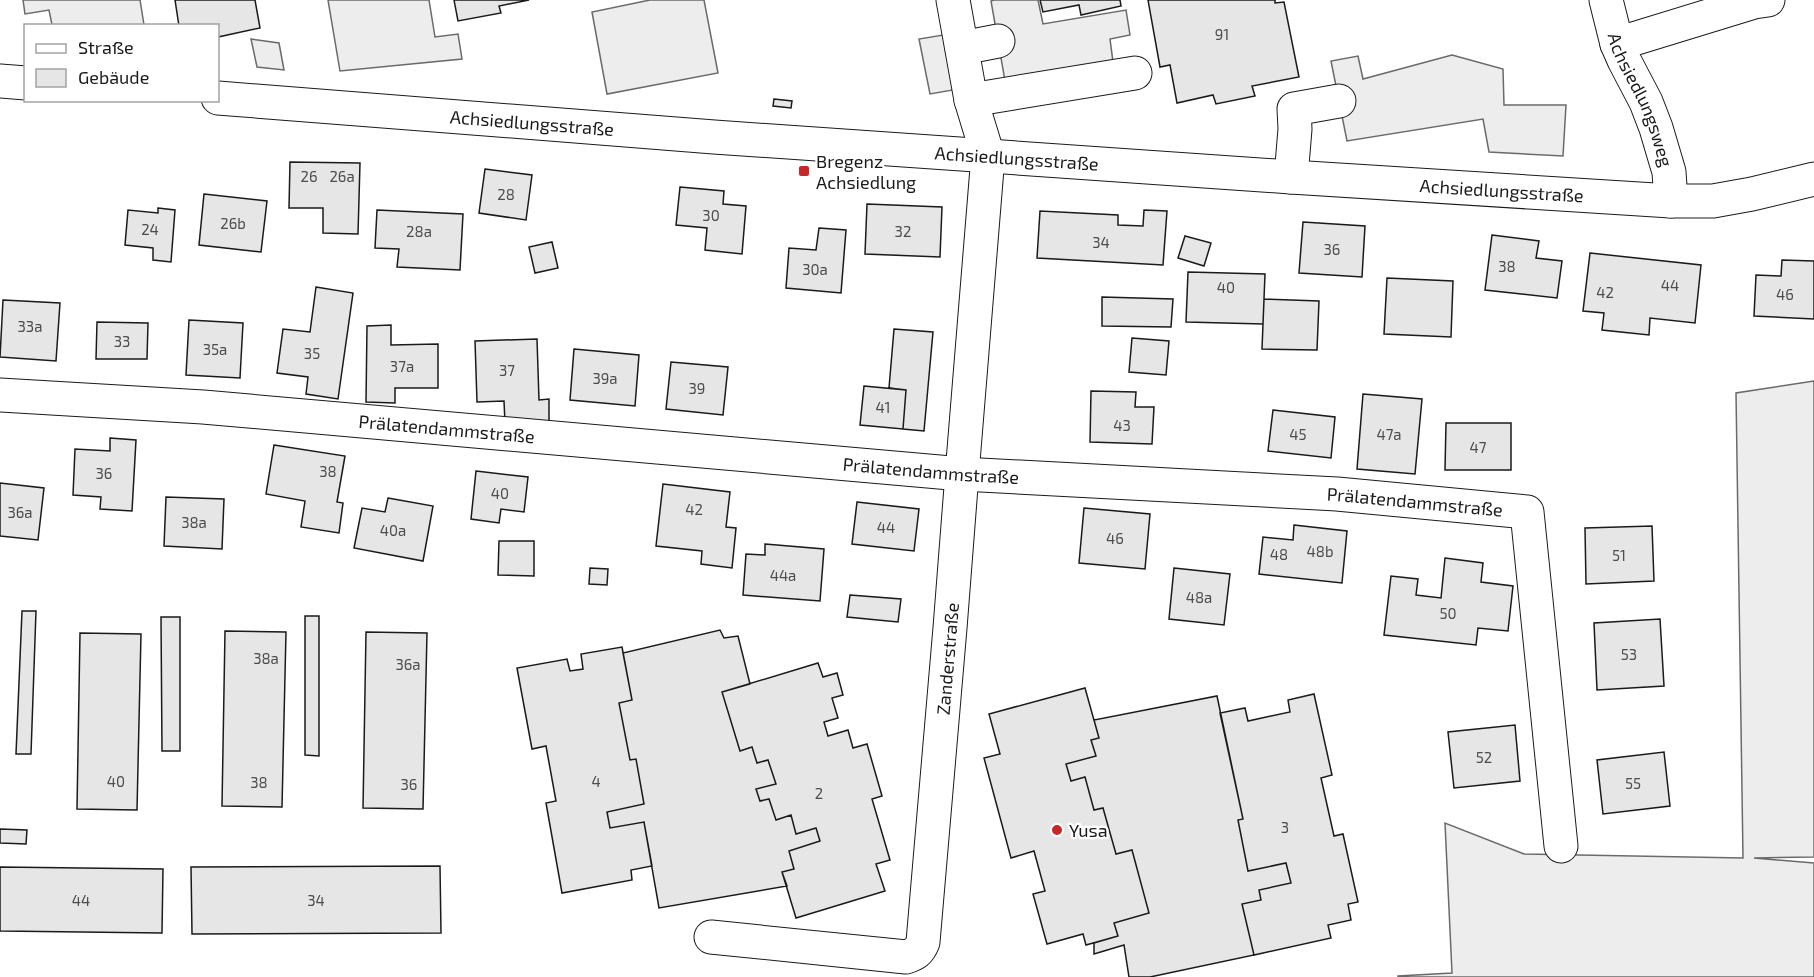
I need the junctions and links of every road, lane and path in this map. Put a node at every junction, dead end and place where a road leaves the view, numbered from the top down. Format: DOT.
graph roads {
  1 [pos="953,0"];
  2 [pos="1606,0"];
  3 [pos="1767,0"];
  4 [pos="998,40"];
  5 [pos="1617,44"];
  6 [pos="962,48"];
  7 [pos="1135,73"];
  8 [pos="0,81"];
  9 [pos="24,83"];
  10 [pos="219,98"];
  11 [pos="971,100"];
  12 [pos="1339,100"];
  13 [pos="988,156"];
  14 [pos="1291,177"];
  15 [pos="1814,179"];
  16 [pos="1671,201"];
  17 [pos="0,395"];
  18 [pos="962,474"];
  19 [pos="1561,846"];
  20 [pos="711,937"];
  21 [pos="913,966"];
  1 -- 6 [label="street"];
  2 -- 5 [label="street, Achsiedlungsweg"];
  3 -- 5 [label="street"];
  4 -- 6 [label="street"];
  5 -- 16 [label="street, Achsiedlungsweg"];
  6 -- 11 [label="street"];
  7 -- 11 [label="street"];
  8 -- 9 [label="street"];
  10 -- 13 [label="street, Achsiedlungsstraße"];
  11 -- 13 [label="street"];
  12 -- 14 [label="street"];
  13 -- 14 [label="street, Achsiedlungsstraße"];
  13 -- 18 [label="street, Zanderstraße"];
  14 -- 16 [label="street, Achsiedlungsstraße"];
  15 -- 16 [label="street, Achsiedlungsstraße"];
  17 -- 18 [label="street, Prälatendammstraße"];
  18 -- 19 [label="street, Prälatendammstraße"];
  18 -- 21 [label="street, Zanderstraße"];
  20 -- 21 [label="street, Zanderstraße"];
}
